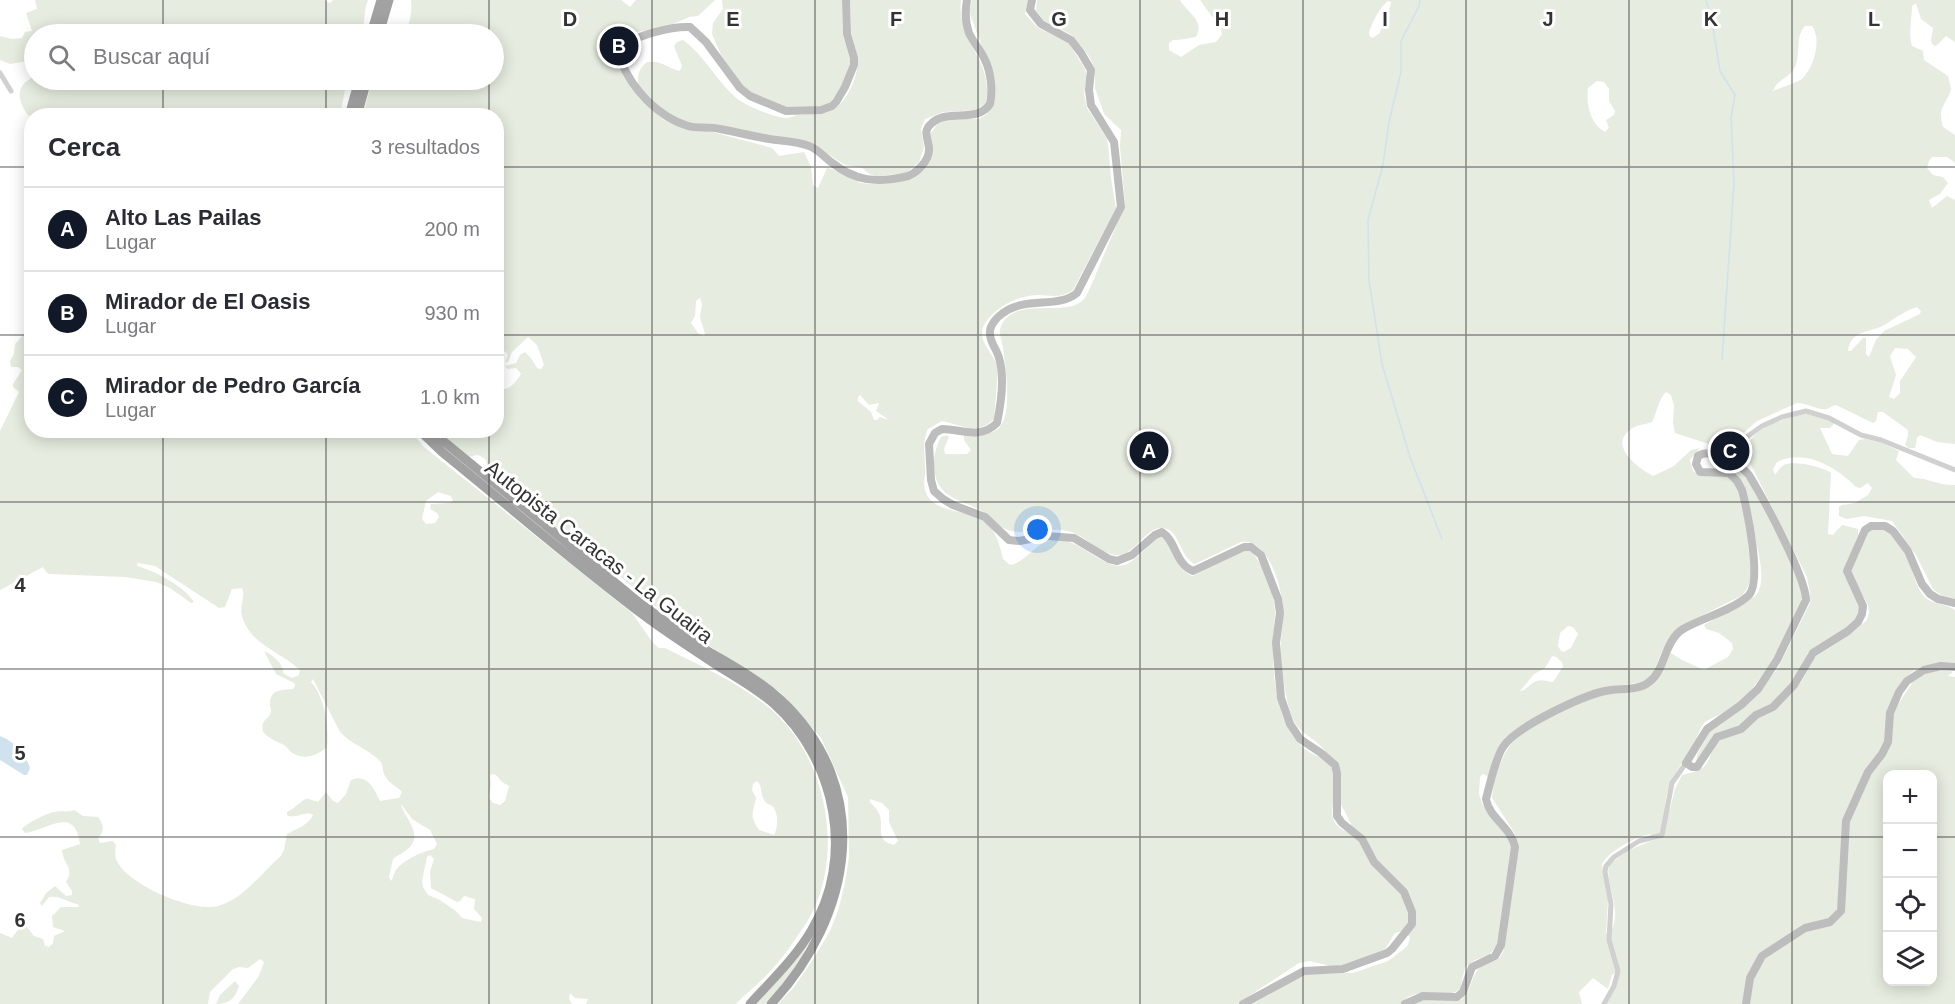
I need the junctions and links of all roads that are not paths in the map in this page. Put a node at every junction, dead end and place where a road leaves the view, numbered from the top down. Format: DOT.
graph roads {
  1 [pos="381,0"];
  2 [pos="389,0"];
  3 [pos="846,0"];
  4 [pos="967,0"];
  5 [pos="1032,0"];
  6 [pos="374,24"];
  7 [pos="382,24"];
  8 [pos="0,74"];
  9 [pos="356,90"];
  10 [pos="364,90"];
  11 [pos="11,91"];
  12 [pos="351,108"];
  13 [pos="359,108"];
  14 [pos="428,438"];
  15 [pos="440,438"];
  16 [pos="1729,461"];
  17 [pos="1955,470"];
  18 [pos="1949,602"];
  19 [pos="1955,667"];
  20 [pos="1686,763"];
  21 [pos="750,1004"];
  22 [pos="771,1004"];
  23 [pos="1243,1004"];
  24 [pos="1406,1004"];
  25 [pos="1604,1004"];
  26 [pos="1746,1004"];
  1 -- 6 [label="highway"];
  2 -- 7 [label="highway"];
  3 -- 4 [label="main road"];
  5 -- 23 [label="main road"];
  8 -- 11 [label="street"];
  9 -- 12 [label="highway"];
  10 -- 13 [label="highway"];
  14 -- 21 [label="highway, Autopista Caracas - La Guaira"];
  15 -- 22 [label="highway, Autopista Caracas - La Guaira"];
  16 -- 17 [label="street"];
  16 -- 20 [label="main road"];
  16 -- 24 [label="main road"];
  18 -- 20 [label="main road"];
  19 -- 26 [label="main road"];
  20 -- 25 [label="street"];
}
